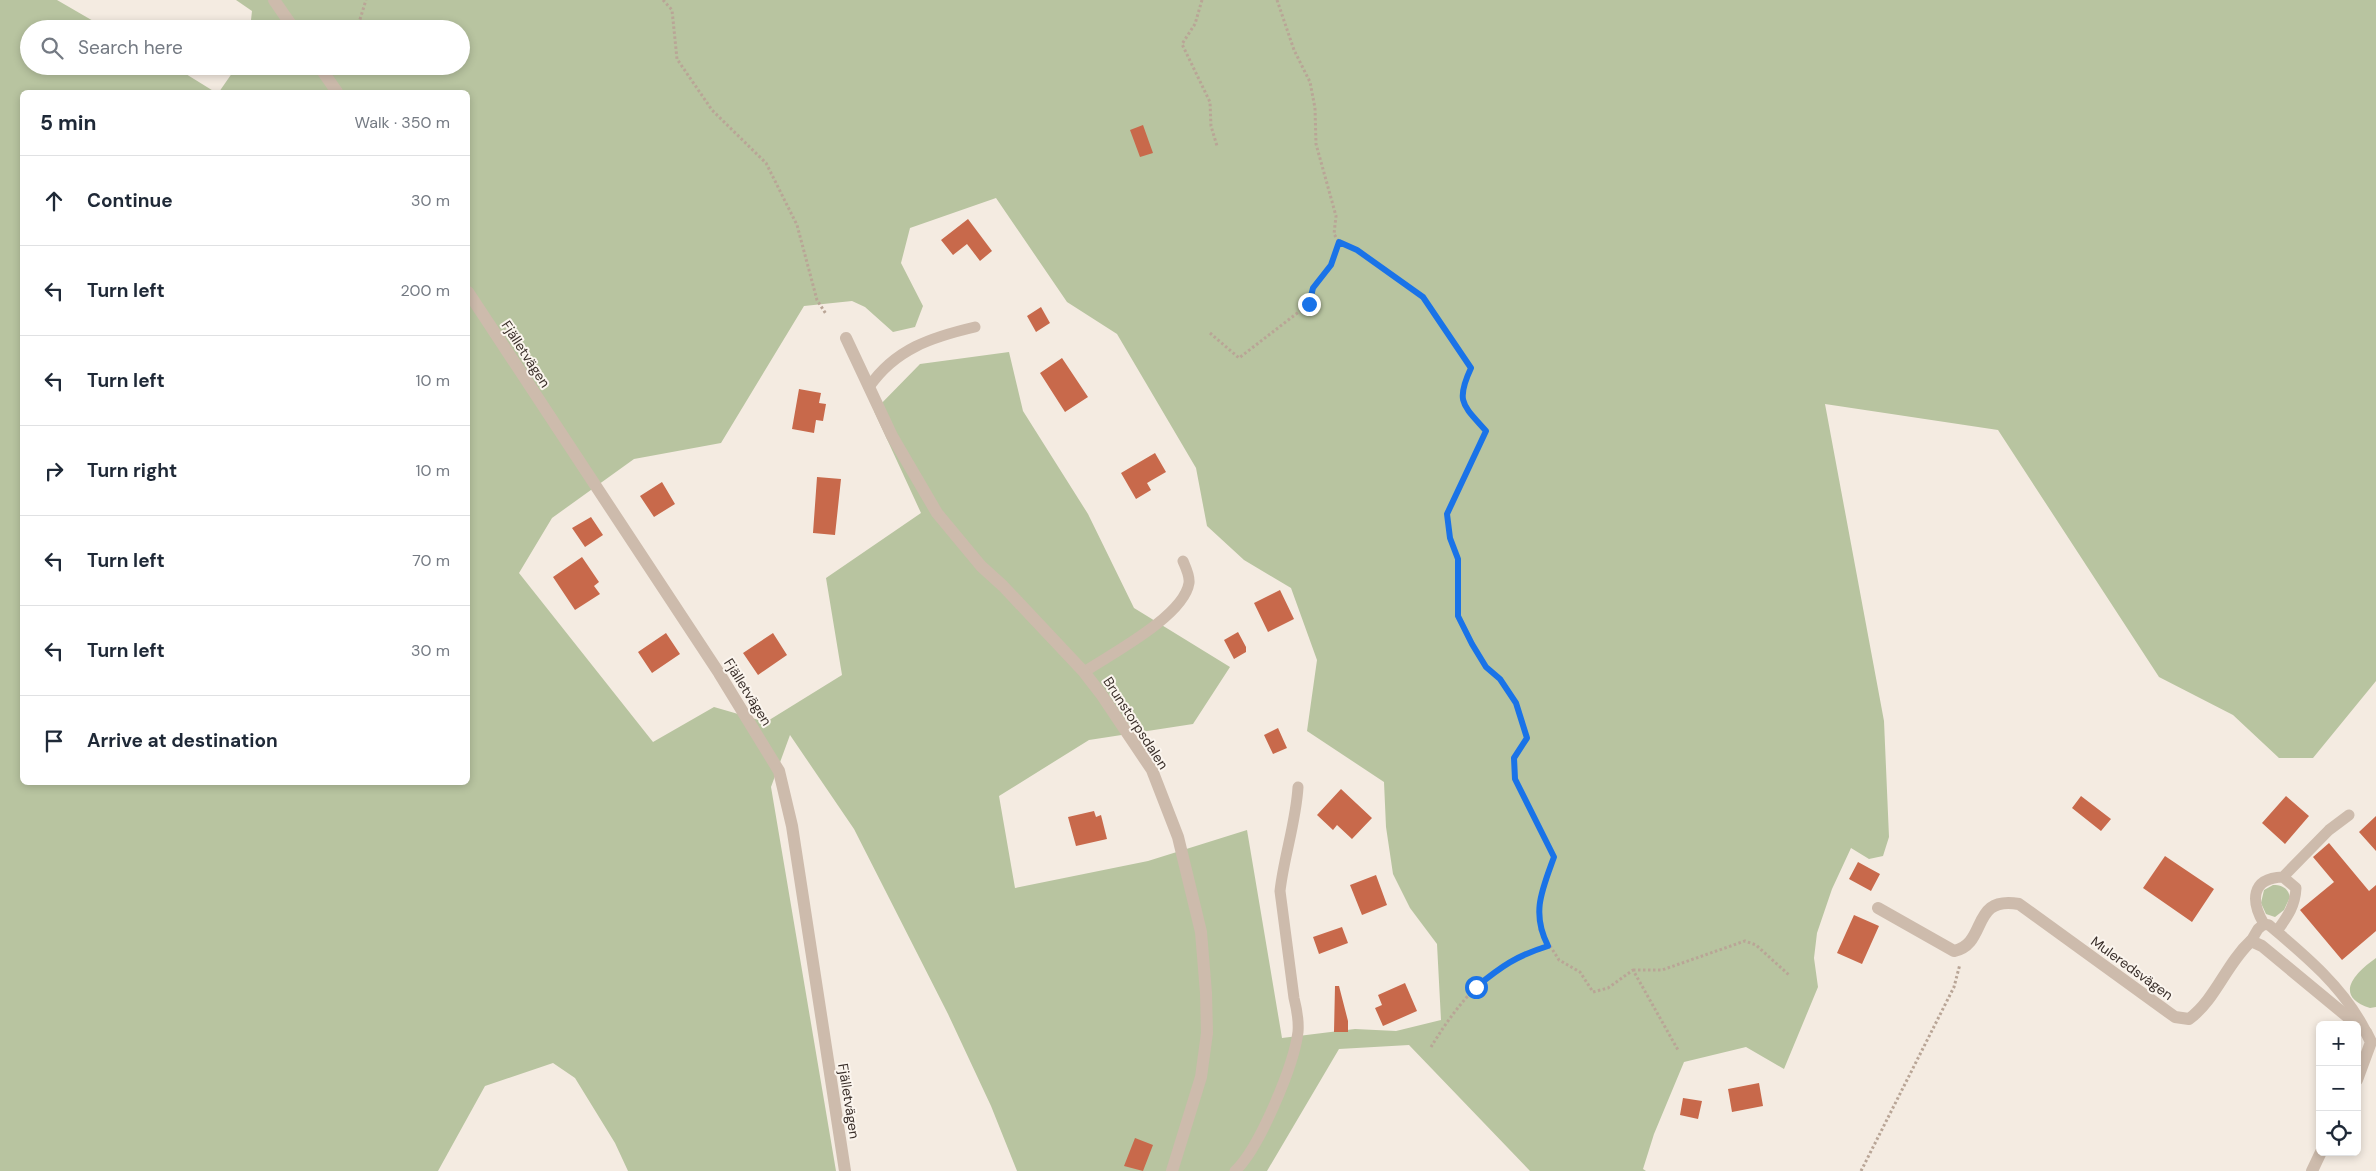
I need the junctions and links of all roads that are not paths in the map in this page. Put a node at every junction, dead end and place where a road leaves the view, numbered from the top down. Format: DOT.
graph roads {
  1 [pos="274,0"];
  2 [pos="288,20"];
  3 [pos="325,75"];
  4 [pos="336,90"];
  5 [pos="470,295"];
  6 [pos="975,327"];
  7 [pos="846,338"];
  8 [pos="870,387"];
  9 [pos="1183,561"];
  10 [pos="1084,672"];
  11 [pos="1298,787"];
  12 [pos="2349,815"];
  13 [pos="2283,877"];
  14 [pos="1878,908"];
  15 [pos="2264,924"];
  16 [pos="2277,932"];
  17 [pos="2251,941"];
  18 [pos="2371,1036"];
  19 [pos="2361,1067"];
  20 [pos="2319,1156"];
  21 [pos="845,1171"];
  22 [pos="1172,1171"];
  23 [pos="1235,1171"];
  24 [pos="2312,1171"];
  1 -- 2 [label="street"];
  3 -- 4 [label="street"];
  5 -- 21 [label="street, Fjälletvägen"];
  6 -- 8 [label="lane"];
  7 -- 8 [label="street, Brunstorpsdalen"];
  8 -- 10 [label="street, Brunstorpsdalen"];
  9 -- 10 [label="lane"];
  10 -- 22 [label="street, Brunstorpsdalen"];
  11 -- 23 [label="lane"];
  12 -- 13 [label="lane"];
  13 -- 15 [label="lane"];
  13 -- 16 [label="lane"];
  14 -- 17 [label="street, Muleredsvägen"];
  15 -- 16 [label="lane"];
  15 -- 17 [label="lane"];
  16 -- 18 [label="lane"];
  17 -- 18 [label="street"];
  18 -- 19 [label="street"];
  20 -- 24 [label="street"];
}
